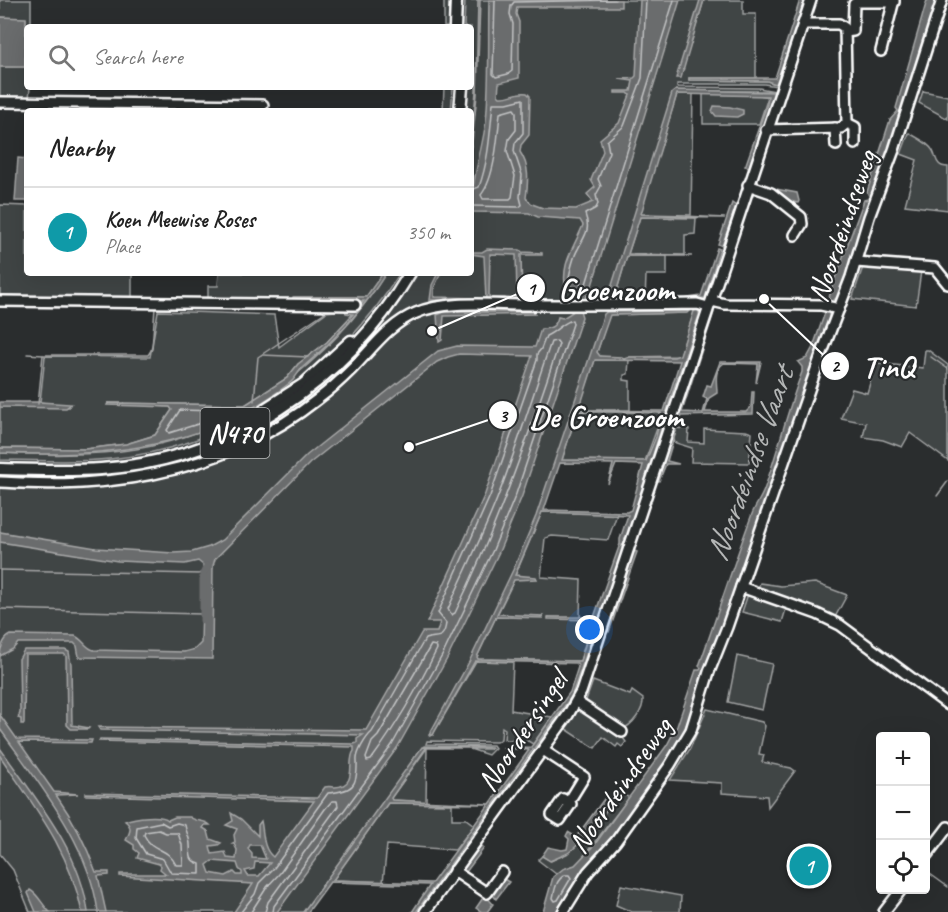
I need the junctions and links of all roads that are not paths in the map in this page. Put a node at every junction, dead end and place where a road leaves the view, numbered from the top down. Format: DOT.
graph roads {
  1 [pos="456,0"];
  2 [pos="463,0"];
  3 [pos="811,0"];
  4 [pos="942,0"];
  5 [pos="894,1"];
  6 [pos="455,24"];
  7 [pos="462,24"];
  8 [pos="803,24"];
  9 [pos="845,32"];
  10 [pos="881,51"];
  11 [pos="455,90"];
  12 [pos="462,90"];
  13 [pos="0,102"];
  14 [pos="263,105"];
  15 [pos="453,108"];
  16 [pos="460,108"];
  17 [pos="847,123"];
  18 [pos="836,128"];
  19 [pos="766,130"];
  20 [pos="855,144"];
  21 [pos="836,145"];
  22 [pos="748,184"];
  23 [pos="795,235"];
  24 [pos="859,263"];
  25 [pos="399,276"];
  26 [pos="408,276"];
  27 [pos="948,284"];
  28 [pos="0,301"];
  29 [pos="710,304"];
  30 [pos="355,305"];
  31 [pos="832,307"];
  32 [pos="0,463"];
  33 [pos="0,469"];
  34 [pos="0,483"];
  35 [pos="741,588"];
  36 [pos="577,702"];
  37 [pos="948,705"];
  38 [pos="621,732"];
  39 [pos="543,750"];
  40 [pos="568,802"];
  41 [pos="948,826"];
  42 [pos="930,851"];
  43 [pos="454,872"];
  44 [pos="502,872"];
  45 [pos="898,894"];
  46 [pos="425,912"];
  47 [pos="563,912"];
  48 [pos="884,912"];
  1 -- 6 [label="main road"];
  2 -- 7 [label="main road"];
  3 -- 8 [label="street, Noordersingel"];
  4 -- 24 [label="street, Noordeindseweg"];
  5 -- 9 [label="street"];
  5 -- 10 [label="street"];
  8 -- 9 [label="street"];
  8 -- 19 [label="street, Noordersingel"];
  9 -- 17 [label="street"];
  11 -- 15 [label="main road"];
  12 -- 16 [label="main road"];
  13 -- 14 [label="street"];
  17 -- 18 [label="street"];
  17 -- 20 [label="street"];
  18 -- 19 [label="street"];
  18 -- 21 [label="street"];
  19 -- 22 [label="street, Noordersingel"];
  22 -- 23 [label="street"];
  22 -- 29 [label="street, Noordersingel"];
  24 -- 27 [label="street, Noordeindseweg"];
  24 -- 31 [label="street, Noordeindseweg"];
  25 -- 32 [label="main road, N470"];
  26 -- 33 [label="main road, N470"];
  28 -- 30 [label="street"];
  29 -- 31 [label="street"];
  29 -- 34 [label="street"];
  29 -- 36 [label="street, Noordersingel"];
  31 -- 35 [label="street, Noordeindseweg"];
  35 -- 37 [label="street"];
  35 -- 47 [label="street, Noordeindseweg"];
  36 -- 38 [label="street"];
  36 -- 39 [label="street, Noordersingel"];
  39 -- 40 [label="street"];
  39 -- 43 [label="street, Noordersingel"];
  41 -- 42 [label="street"];
  43 -- 44 [label="street"];
  43 -- 46 [label="street, Noordersingel"];
  45 -- 48 [label="street"];
}
